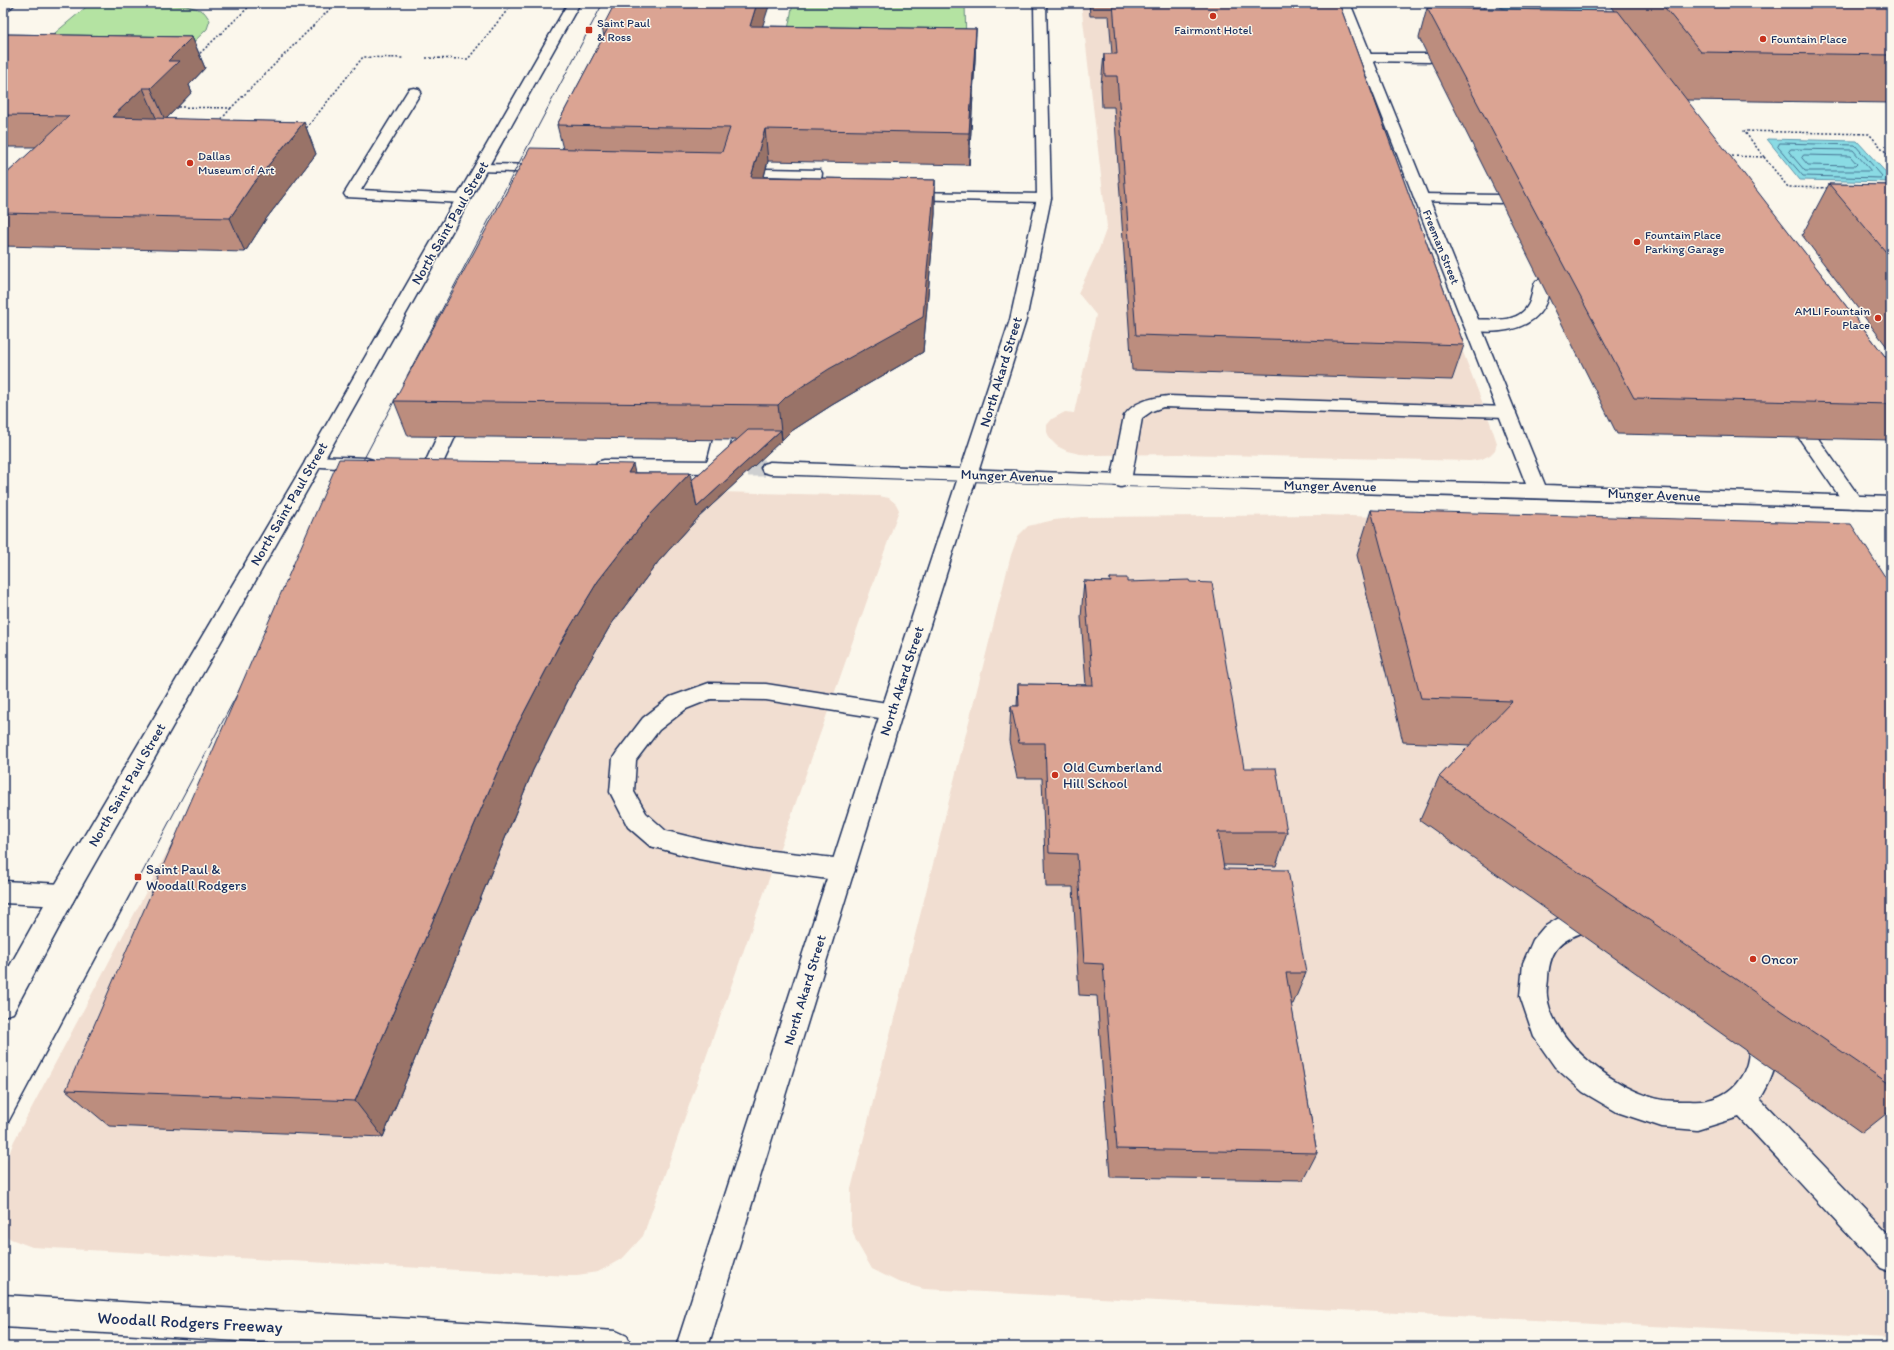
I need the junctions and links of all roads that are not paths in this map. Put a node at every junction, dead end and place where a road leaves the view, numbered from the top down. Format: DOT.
graph roads {
  1 [pos="10,3"];
  2 [pos="574,3"];
  3 [pos="1040,3"];
  4 [pos="1344,3"];
  5 [pos="3,8"];
  6 [pos="1366,58"];
  7 [pos="1429,58"];
  8 [pos="414,92"];
  9 [pos="480,168"];
  10 [pos="566,170"];
  11 [pos="765,173"];
  12 [pos="836,195"];
  13 [pos="891,196"];
  14 [pos="1044,198"];
  15 [pos="1422,198"];
  16 [pos="463,199"];
  17 [pos="1500,199"];
  18 [pos="1542,284"];
  19 [pos="1472,325"];
  20 [pos="1507,412"];
  21 [pos="446,437"];
  22 [pos="1808,438"];
  23 [pos="722,440"];
  24 [pos="314,462"];
  25 [pos="384,464"];
  26 [pos="454,465"];
  27 [pos="588,466"];
  28 [pos="770,468"];
  29 [pos="970,475"];
  30 [pos="1121,481"];
  31 [pos="1538,490"];
  32 [pos="1853,502"];
  33 [pos="1891,503"];
  34 [pos="892,711"];
  35 [pos="842,870"];
  36 [pos="3,892"];
  37 [pos="63,895"];
  38 [pos="3,1004"];
  39 [pos="1742,1100"];
  40 [pos="1891,1258"];
  41 [pos="3,1311"];
  42 [pos="616,1347"];
  43 [pos="692,1347"];
  1 -- 5 [label="street"];
  2 -- 9 [label="street, North Saint Paul Street"];
  3 -- 14 [label="street, North Akard Street"];
  4 -- 6 [label="street, Freeman Street"];
  6 -- 7 [label="street"];
  6 -- 15 [label="street, Freeman Street"];
  8 -- 16 [label="street"];
  9 -- 10 [label="street"];
  9 -- 16 [label="street, North Saint Paul Street"];
  11 -- 12 [label="street"];
  13 -- 14 [label="street"];
  14 -- 29 [label="street, North Akard Street"];
  15 -- 17 [label="street"];
  15 -- 19 [label="street, Freeman Street"];
  16 -- 24 [label="street, North Saint Paul Street"];
  18 -- 19 [label="street"];
  19 -- 20 [label="street, Freeman Street"];
  20 -- 30 [label="street"];
  20 -- 31 [label="street, Freeman Street"];
  21 -- 26 [label="street"];
  22 -- 32 [label="street"];
  23 -- 27 [label="street"];
  24 -- 25 [label="street"];
  24 -- 37 [label="street, North Saint Paul Street"];
  28 -- 29 [label="street, Munger Avenue"];
  29 -- 30 [label="street, Munger Avenue"];
  29 -- 34 [label="street, North Akard Street"];
  30 -- 31 [label="street, Munger Avenue"];
  31 -- 32 [label="street, Munger Avenue"];
  32 -- 33 [label="street, Munger Avenue"];
  34 -- 35 [label="street, North Akard Street"];
  34 -- 35 [label="street"];
  35 -- 43 [label="street, North Akard Street"];
  36 -- 37 [label="street"];
  37 -- 38 [label="street, North Saint Paul Street"];
  39 -- 39 [label="street"];
  39 -- 40 [label="street"];
  41 -- 42 [label="street, Woodall Rodgers Freeway"];
}
